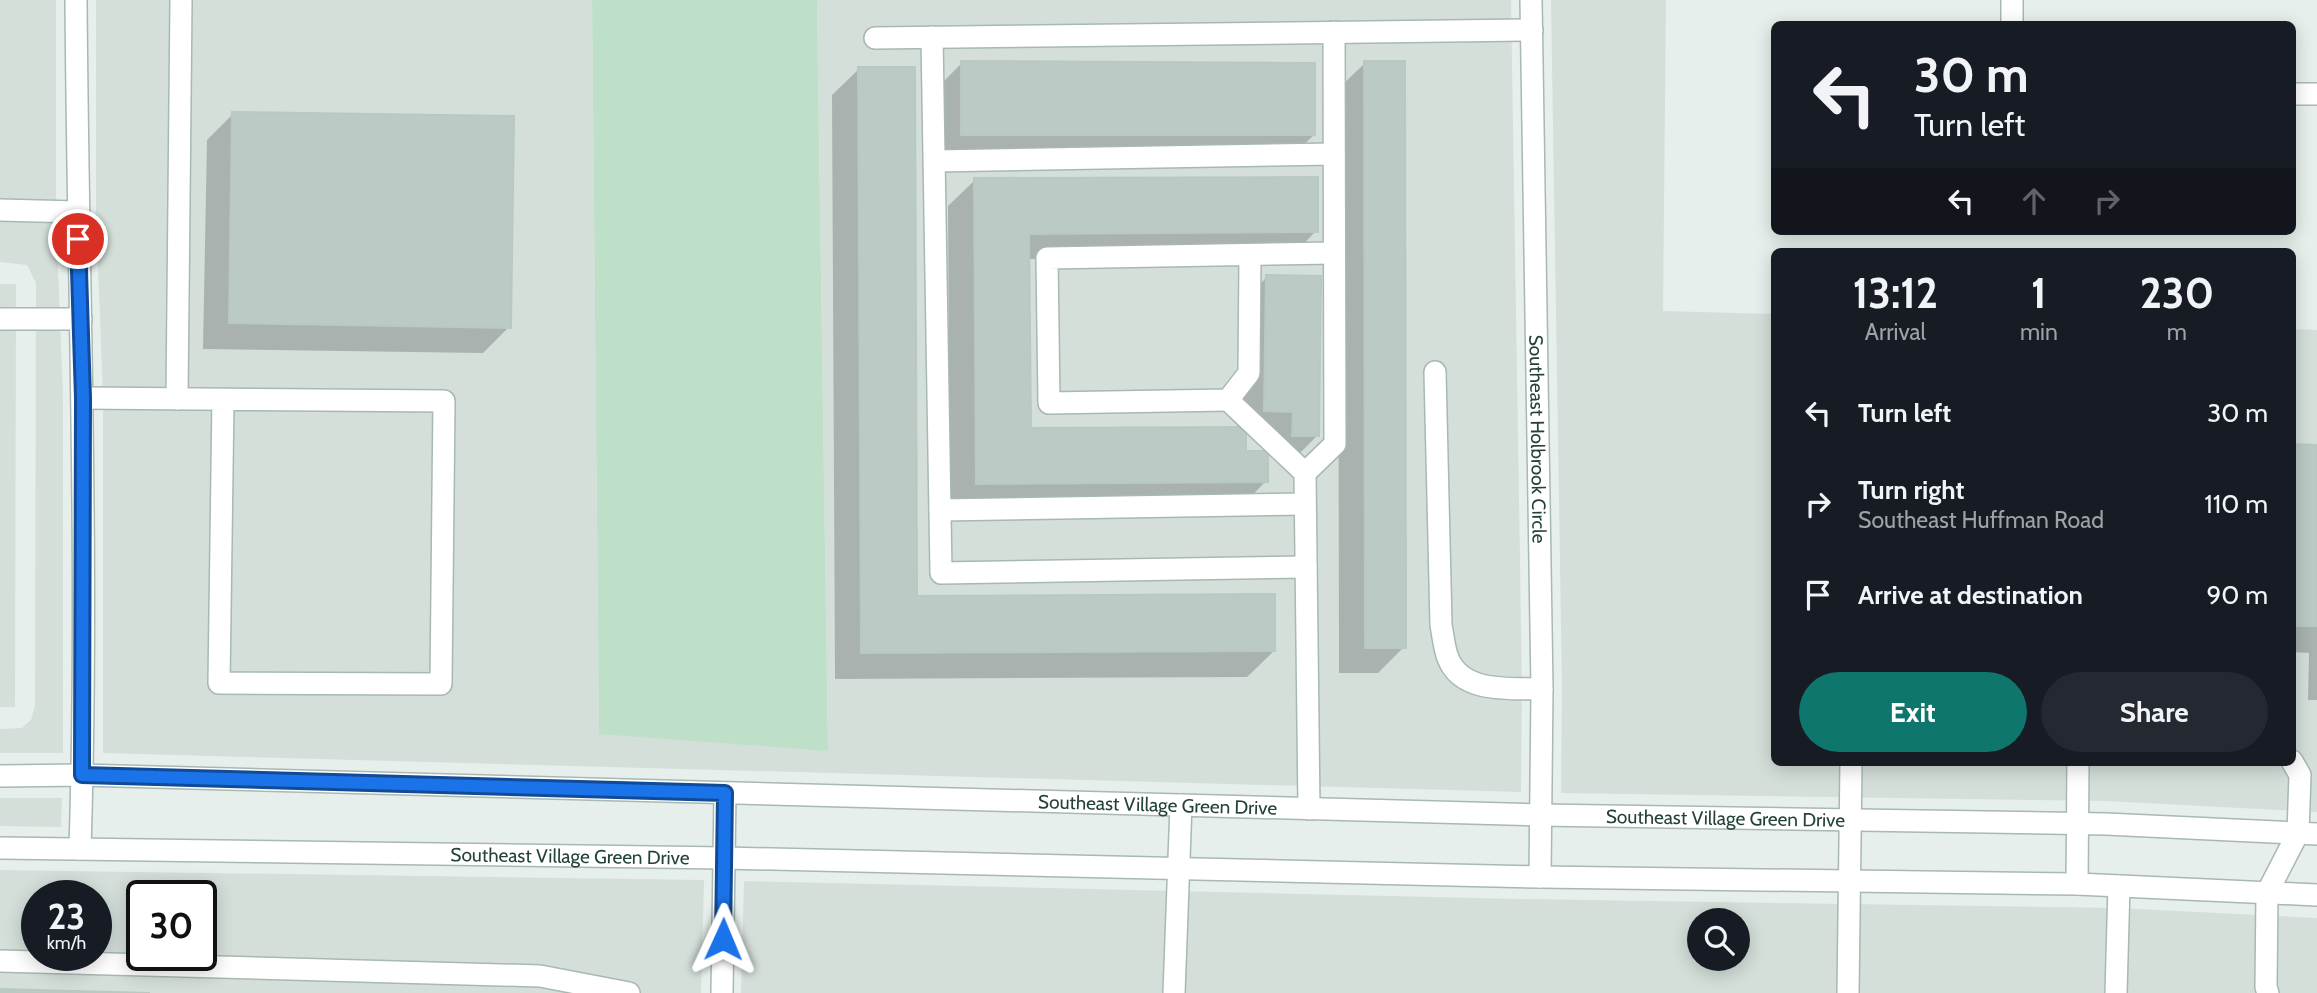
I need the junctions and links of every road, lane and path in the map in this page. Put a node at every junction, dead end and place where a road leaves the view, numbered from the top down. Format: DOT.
graph roads {
  1 [pos="76,0"];
  2 [pos="181,0"];
  3 [pos="1531,0"];
  4 [pos="2012,0"];
  5 [pos="2012,21"];
  6 [pos="1532,30"];
  7 [pos="1334,32"];
  8 [pos="932,37"];
  9 [pos="874,38"];
  10 [pos="2296,94"];
  11 [pos="2317,94"];
  12 [pos="1334,154"];
  13 [pos="935,162"];
  14 [pos="0,210"];
  15 [pos="77,212"];
  16 [pos="1334,253"];
  17 [pos="1250,255"];
  18 [pos="0,319"];
  19 [pos="81,319"];
  20 [pos="1435,372"];
  21 [pos="83,398"];
  22 [pos="177,398"];
  23 [pos="223,399"];
  24 [pos="1228,400"];
  25 [pos="1305,473"];
  26 [pos="1306,504"];
  27 [pos="940,510"];
  28 [pos="1306,567"];
  29 [pos="1542,689"];
  30 [pos="1851,766"];
  31 [pos="2078,766"];
  32 [pos="2295,766"];
  33 [pos="82,775"];
  34 [pos="0,776"];
  35 [pos="725,793"];
  36 [pos="1181,805"];
  37 [pos="1309,809"];
  38 [pos="1541,815"];
  39 [pos="1850,820"];
  40 [pos="2078,823"];
  41 [pos="2307,833"];
  42 [pos="0,848"];
  43 [pos="80,849"];
  44 [pos="725,858"];
  45 [pos="1177,869"];
  46 [pos="1540,877"];
  47 [pos="1850,881"];
  48 [pos="2077,884"];
  49 [pos="2119,886"];
  50 [pos="2267,893"];
  51 [pos="2317,895"];
  52 [pos="0,961"];
  53 [pos="629,993"];
  54 [pos="722,993"];
  55 [pos="1174,993"];
  56 [pos="1847,993"];
  57 [pos="2116,993"];
  58 [pos="2268,993"];
  1 -- 15 [label="street"];
  2 -- 22 [label="street"];
  3 -- 6 [label="street, Southeast Holbrook Circle"];
  4 -- 5 [label="street"];
  6 -- 7 [label="street"];
  6 -- 29 [label="street, Southeast Holbrook Circle"];
  7 -- 8 [label="street"];
  7 -- 12 [label="street"];
  8 -- 9 [label="street"];
  8 -- 13 [label="street"];
  10 -- 11 [label="street"];
  12 -- 13 [label="street"];
  12 -- 16 [label="street"];
  13 -- 27 [label="street"];
  14 -- 15 [label="street"];
  15 -- 19 [label="street"];
  16 -- 17 [label="street"];
  16 -- 25 [label="street"];
  17 -- 24 [label="street"];
  17 -- 24 [label="street"];
  18 -- 19 [label="street"];
  19 -- 21 [label="street"];
  20 -- 29 [label="street"];
  21 -- 22 [label="street"];
  21 -- 33 [label="street"];
  22 -- 23 [label="street"];
  23 -- 23 [label="street"];
  24 -- 25 [label="street"];
  25 -- 26 [label="street"];
  26 -- 27 [label="street"];
  26 -- 28 [label="street"];
  27 -- 28 [label="street"];
  28 -- 37 [label="street"];
  29 -- 38 [label="street, Southeast Holbrook Circle"];
  30 -- 39 [label="street"];
  31 -- 40 [label="street"];
  32 -- 41 [label="street"];
  33 -- 34 [label="street, Southeast Village Green Drive"];
  33 -- 35 [label="street, Southeast Village Green Drive"];
  33 -- 43 [label="street"];
  35 -- 36 [label="street, Southeast Village Green Drive"];
  35 -- 44 [label="street"];
  36 -- 37 [label="street, Southeast Village Green Drive"];
  36 -- 45 [label="street"];
  37 -- 38 [label="street, Southeast Village Green Drive"];
  38 -- 39 [label="street, Southeast Village Green Drive"];
  38 -- 46 [label="street, Southeast Holbrook Circle"];
  39 -- 40 [label="street, Southeast Village Green Drive"];
  39 -- 47 [label="street"];
  40 -- 41 [label="street, Southeast Village Green Drive"];
  40 -- 48 [label="street"];
  41 -- 50 [label="street"];
  42 -- 43 [label="street, Southeast Village Green Drive"];
  43 -- 44 [label="street, Southeast Village Green Drive"];
  44 -- 45 [label="street, Southeast Village Green Drive"];
  44 -- 54 [label="street"];
  45 -- 46 [label="street, Southeast Village Green Drive"];
  45 -- 55 [label="street"];
  46 -- 47 [label="street, Southeast Village Green Drive"];
  47 -- 48 [label="street, Southeast Village Green Drive"];
  47 -- 56 [label="street"];
  48 -- 49 [label="street, Southeast Village Green Drive"];
  49 -- 50 [label="street, Southeast Village Green Drive"];
  49 -- 57 [label="street"];
  50 -- 51 [label="street, Southeast Village Green Drive"];
  50 -- 58 [label="street"];
  52 -- 53 [label="street"];
}
